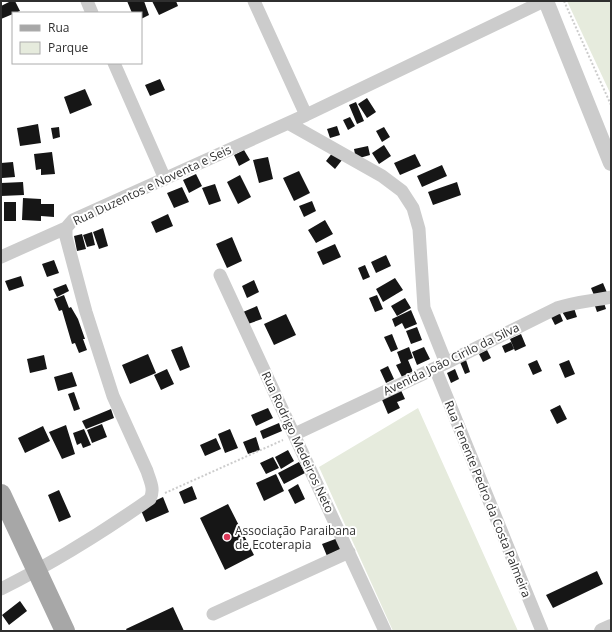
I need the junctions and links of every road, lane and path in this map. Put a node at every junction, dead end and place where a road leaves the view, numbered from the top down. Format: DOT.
graph roads {
  1 [pos="87,1"];
  2 [pos="254,1"];
  3 [pos="545,1"];
  4 [pos="564,1"];
  5 [pos="92,12"];
  6 [pos="114,64"];
  7 [pos="611,105"];
  8 [pos="306,115"];
  9 [pos="592,115"];
  10 [pos="288,123"];
  11 [pos="611,138"];
  12 [pos="611,163"];
  13 [pos="165,179"];
  14 [pos="66,228"];
  15 [pos="1,257"];
  16 [pos="220,275"];
  17 [pos="611,297"];
  18 [pos="440,366"];
  19 [pos="295,434"];
  20 [pos="1,494"];
  21 [pos="150,499"];
  22 [pos="349,552"];
  23 [pos="37,571"];
  24 [pos="1,589"];
  25 [pos="213,614"];
  26 [pos="611,627"];
  27 [pos="65,631"];
  28 [pos="385,631"];
  29 [pos="542,631"];
  30 [pos="602,631"];
  1 -- 5 [label="street"];
  2 -- 8 [label="street"];
  3 -- 8 [label="street, Rua Duzentos e Noventa e Seis"];
  3 -- 9 [label="street"];
  4 -- 7 [label="path"];
  6 -- 13 [label="street"];
  8 -- 10 [label="street, Rua Duzentos e Noventa e Seis"];
  9 -- 11 [label="street"];
  9 -- 12 [label="street"];
  10 -- 13 [label="street, Rua Duzentos e Noventa e Seis"];
  10 -- 18 [label="street, Rua Tenente Pedro da Costa Palmeira"];
  13 -- 14 [label="street, Rua Duzentos e Noventa e Seis"];
  14 -- 15 [label="street, Rua Duzentos e Noventa e Seis"];
  14 -- 21 [label="street"];
  16 -- 19 [label="street, Rua Rodrigo Medeiros Neto"];
  17 -- 18 [label="street, Avenida João Cirilo da Silva"];
  18 -- 19 [label="street, Avenida João Cirilo da Silva"];
  18 -- 29 [label="street, Rua Tenente Pedro da Costa Palmeira"];
  19 -- 21 [label="path"];
  19 -- 22 [label="street, Rua Rodrigo Medeiros Neto"];
  20 -- 23 [label="main road"];
  21 -- 23 [label="street"];
  22 -- 25 [label="street"];
  22 -- 28 [label="street, Rua Rodrigo Medeiros Neto"];
  23 -- 24 [label="street"];
  23 -- 27 [label="main road"];
  26 -- 30 [label="street"];
}
